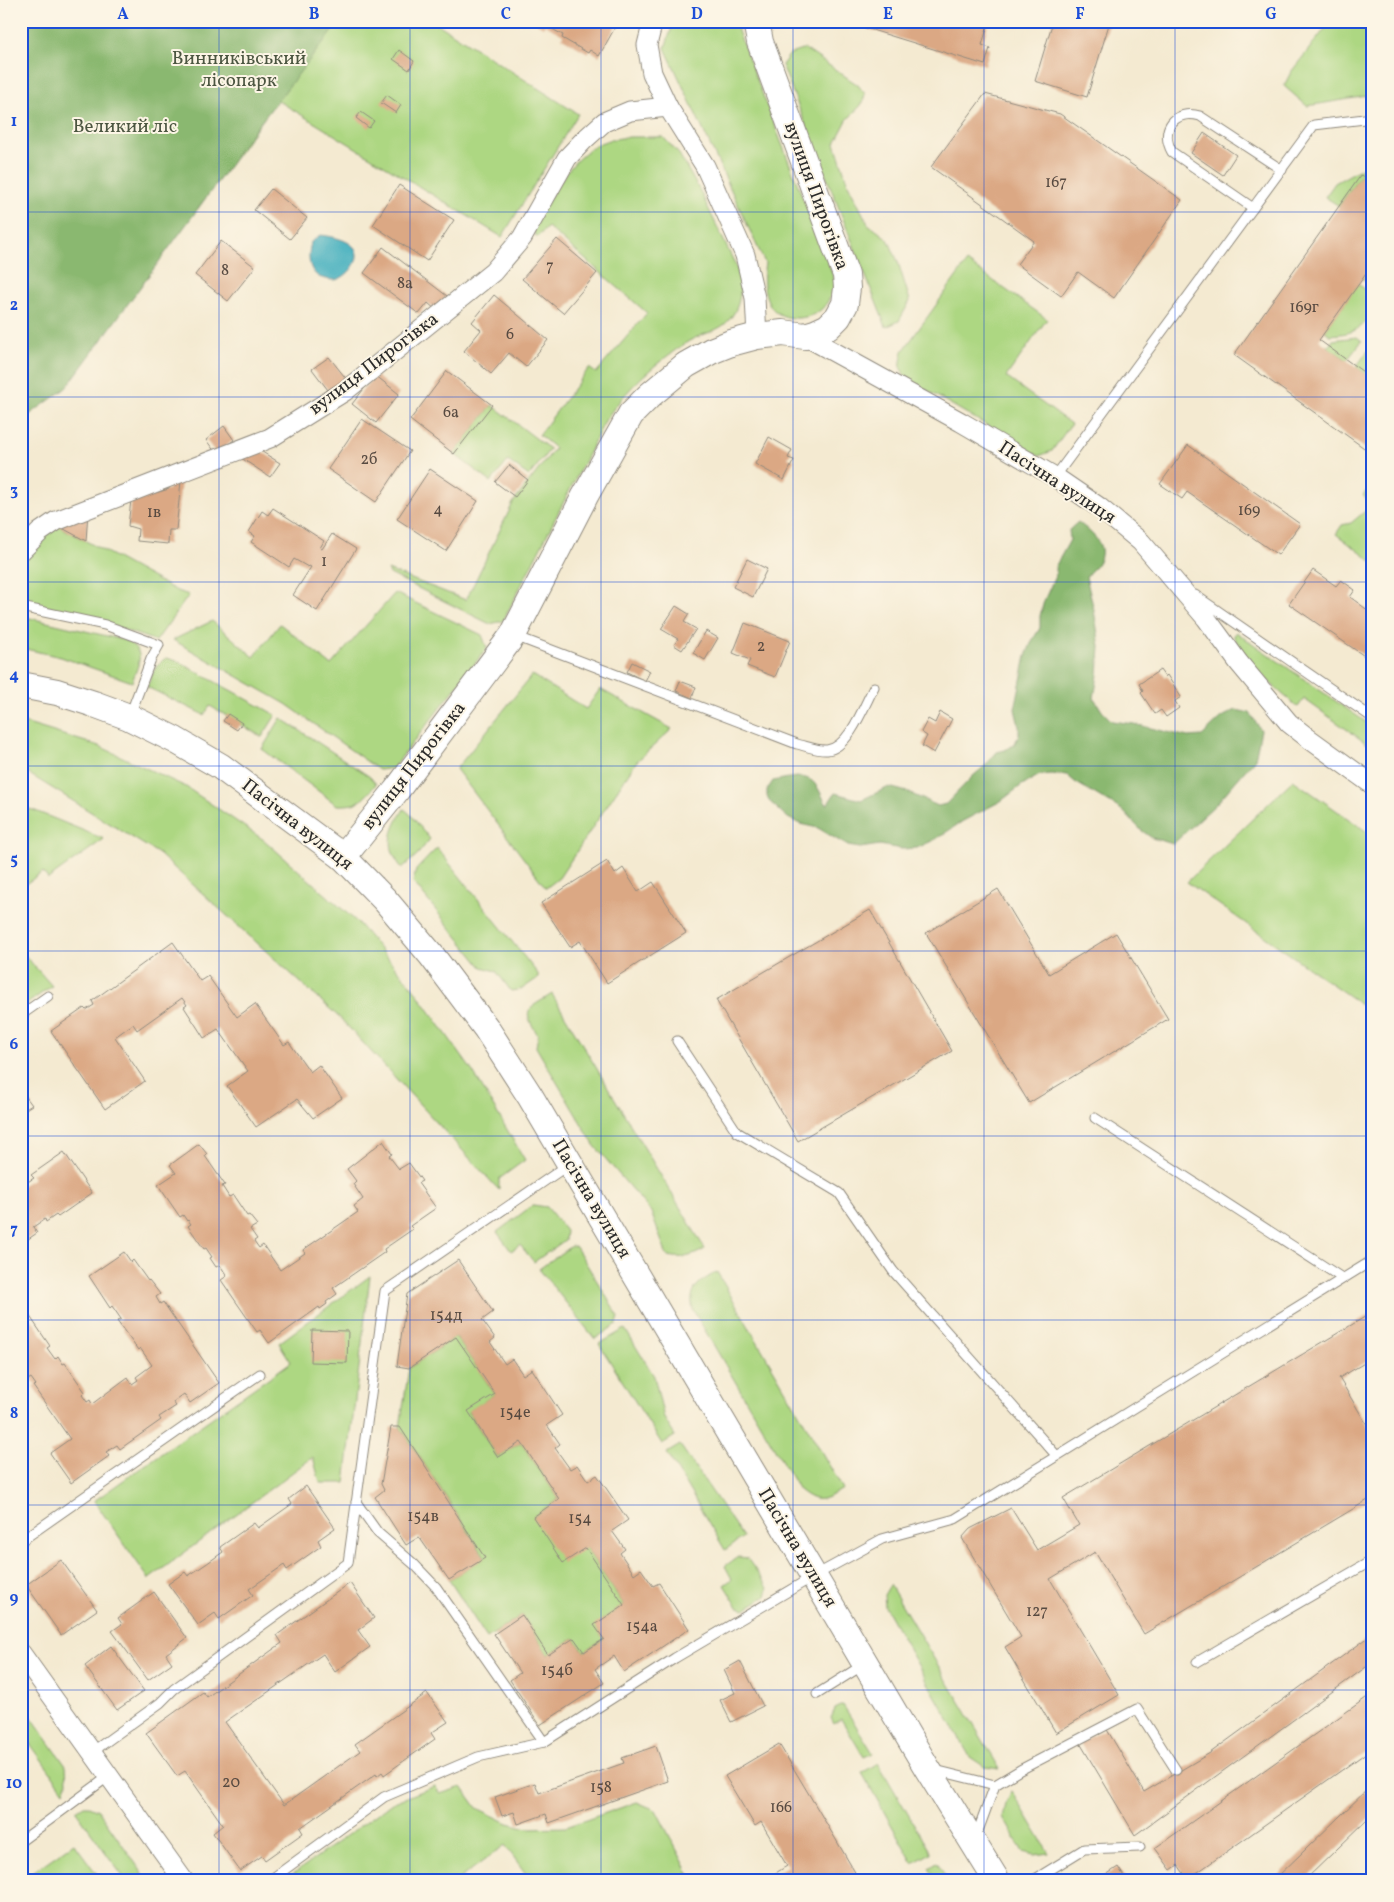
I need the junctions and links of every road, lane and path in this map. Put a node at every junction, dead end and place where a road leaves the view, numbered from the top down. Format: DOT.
graph roads {
  1 [pos="653,21"];
  2 [pos="756,21"];
  3 [pos="668,106"];
  4 [pos="1373,118"];
  5 [pos="1282,170"];
  6 [pos="1253,208"];
  7 [pos="757,336"];
  8 [pos="805,336"];
  9 [pos="1055,477"];
  10 [pos="21,551"];
  11 [pos="1176,582"];
  12 [pos="21,607"];
  13 [pos="513,635"];
  14 [pos="21,684"];
  15 [pos="874,687"];
  16 [pos="129,717"];
  17 [pos="1373,718"];
  18 [pos="1373,785"];
  19 [pos="343,858"];
  20 [pos="48,996"];
  21 [pos="21,1015"];
  22 [pos="677,1041"];
  23 [pos="1095,1118"];
  24 [pos="570,1164"];
  25 [pos="1373,1260"];
  26 [pos="1342,1278"];
  27 [pos="260,1374"];
  28 [pos="1056,1454"];
  29 [pos="356,1502"];
  30 [pos="21,1541"];
  31 [pos="1373,1560"];
  32 [pos="814,1576"];
  33 [pos="21,1653"];
  34 [pos="1197,1662"];
  35 [pos="865,1663"];
  36 [pos="817,1694"];
  37 [pos="544,1742"];
  38 [pos="92,1752"];
  39 [pos="927,1768"];
  40 [pos="1176,1770"];
  41 [pos="109,1776"];
  42 [pos="995,1785"];
  43 [pos="21,1841"];
  44 [pos="973,1844"];
  45 [pos="1140,1847"];
  46 [pos="184,1881"];
  47 [pos="269,1881"];
  48 [pos="997,1881"];
  49 [pos="1032,1881"];
  1 -- 3 [label="street"];
  2 -- 8 [label="main road, вулиця Пирогівка"];
  3 -- 7 [label="street"];
  3 -- 10 [label="street, вулиця Пирогівка"];
  4 -- 5 [label="lane"];
  5 -- 6 [label="lane"];
  5 -- 6 [label="lane"];
  6 -- 9 [label="lane"];
  7 -- 8 [label="main road, вулиця Пирогівка"];
  7 -- 13 [label="main road, вулиця Пирогівка"];
  8 -- 9 [label="street, Пасічна вулиця"];
  9 -- 11 [label="street, Пасічна вулиця"];
  11 -- 17 [label="lane"];
  11 -- 18 [label="street, Пасічна вулиця"];
  12 -- 16 [label="lane"];
  13 -- 15 [label="lane"];
  13 -- 19 [label="main road, вулиця Пирогівка"];
  14 -- 16 [label="main road, Пасічна вулиця"];
  16 -- 19 [label="main road, Пасічна вулиця"];
  19 -- 24 [label="main road, Пасічна вулиця"];
  20 -- 21 [label="lane"];
  22 -- 28 [label="lane"];
  23 -- 26 [label="lane"];
  24 -- 29 [label="lane"];
  24 -- 32 [label="main road, Пасічна вулиця"];
  25 -- 26 [label="lane"];
  26 -- 28 [label="lane"];
  27 -- 30 [label="lane"];
  28 -- 32 [label="lane"];
  29 -- 37 [label="lane"];
  29 -- 38 [label="lane"];
  31 -- 34 [label="lane"];
  32 -- 35 [label="main road, Пасічна вулиця"];
  32 -- 37 [label="lane"];
  33 -- 38 [label="street"];
  35 -- 36 [label="lane"];
  35 -- 39 [label="main road, Пасічна вулиця"];
  37 -- 47 [label="lane"];
  38 -- 41 [label="street"];
  39 -- 42 [label="lane"];
  39 -- 44 [label="main road, Пасічна вулиця"];
  40 -- 42 [label="lane"];
  41 -- 43 [label="lane"];
  41 -- 46 [label="street"];
  42 -- 44 [label="lane"];
  44 -- 48 [label="main road, Пасічна вулиця"];
  45 -- 49 [label="lane"];
}
